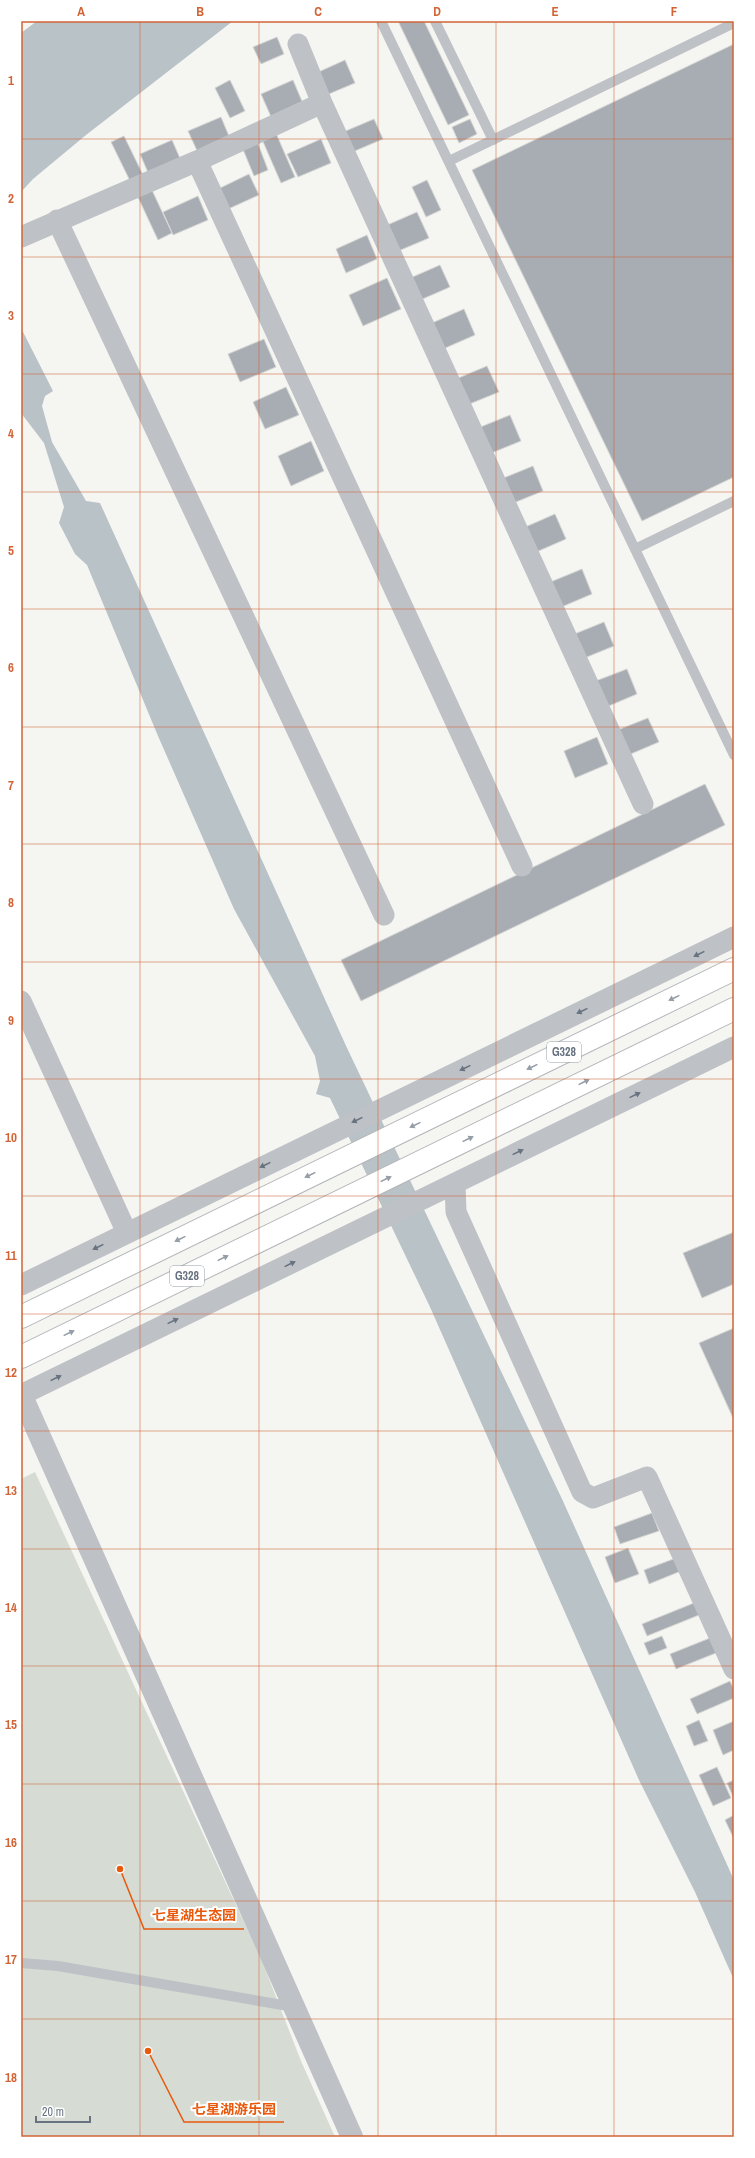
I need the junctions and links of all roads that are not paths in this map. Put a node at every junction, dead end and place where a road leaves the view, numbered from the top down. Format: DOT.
graph roads {
  1 [pos="381,21"];
  2 [pos="435,21"];
  3 [pos="734,23"];
  4 [pos="298,44"];
  5 [pos="322,103"];
  6 [pos="493,140"];
  7 [pos="449,161"];
  8 [pos="197,162"];
  9 [pos="57,220"];
  10 [pos="21,237"];
  11 [pos="734,501"];
  12 [pos="635,549"];
  13 [pos="734,755"];
  14 [pos="643,804"];
  15 [pos="522,866"];
  16 [pos="384,915"];
  17 [pos="734,937"];
  18 [pos="734,969"];
  19 [pos="21,1001"];
  20 [pos="734,1009"];
  21 [pos="734,1047"];
  22 [pos="455,1183"];
  23 [pos="127,1233"];
  24 [pos="21,1285"];
  25 [pos="21,1317"];
  26 [pos="21,1357"];
  27 [pos="21,1394"];
  28 [pos="734,1669"];
  29 [pos="21,1963"];
  30 [pos="294,2007"];
  31 [pos="352,2137"];
  1 -- 7 [label="lane"];
  2 -- 6 [label="lane"];
  3 -- 6 [label="lane"];
  4 -- 5 [label="street"];
  5 -- 8 [label="street"];
  5 -- 14 [label="street"];
  6 -- 7 [label="lane"];
  7 -- 12 [label="lane"];
  8 -- 9 [label="street"];
  8 -- 15 [label="street"];
  9 -- 10 [label="street"];
  9 -- 16 [label="street"];
  11 -- 12 [label="lane"];
  12 -- 13 [label="lane"];
  17 -- 23 [label="street, one-way"];
  18 -- 25 [label="highway, G328, one-way"];
  19 -- 23 [label="street"];
  26 -- 20 [label="highway, G328, one-way"];
  22 -- 21 [label="street, one-way"];
  27 -- 22 [label="street, one-way"];
  22 -- 28 [label="street"];
  23 -- 24 [label="street, one-way"];
  27 -- 30 [label="street"];
  29 -- 30 [label="lane"];
  30 -- 31 [label="street"];
}
